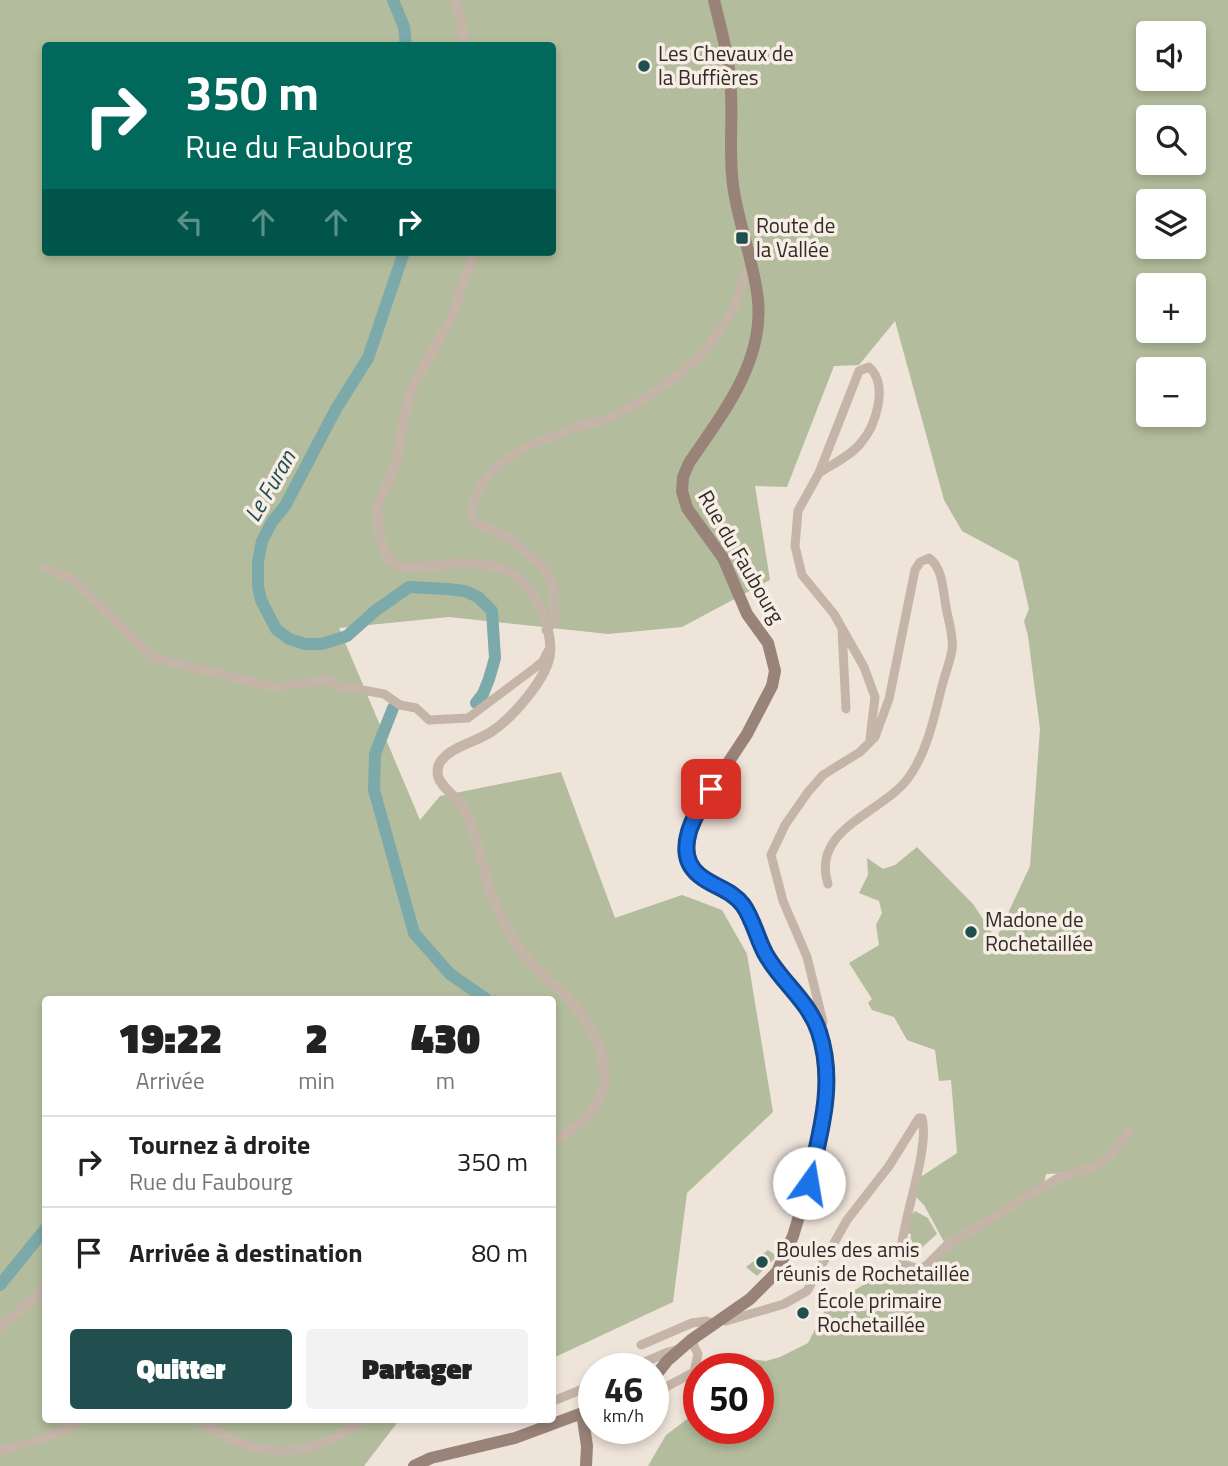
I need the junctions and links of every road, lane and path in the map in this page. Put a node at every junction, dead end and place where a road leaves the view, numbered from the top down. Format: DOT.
graph roads {
  1 [pos="456,0"];
  2 [pos="714,0"];
  3 [pos="464,42"];
  4 [pos="473,256"];
  5 [pos="751,264"];
  6 [pos="820,473"];
  7 [pos="44,568"];
  8 [pos="841,627"];
  9 [pos="546,630"];
  10 [pos="550,646"];
  11 [pos="846,709"];
  12 [pos="869,744"];
  13 [pos="828,884"];
  14 [pos="819,1032"];
  15 [pos="1129,1133"];
  16 [pos="556,1139"];
  17 [pos="42,1291"];
  18 [pos="718,1320"];
  19 [pos="0,1328"];
  20 [pos="686,1344"];
  21 [pos="640,1345"];
  22 [pos="666,1353"];
  23 [pos="669,1362"];
  24 [pos="669,1385"];
  25 [pos="578,1391"];
  26 [pos="556,1400"];
  27 [pos="578,1415"];
  28 [pos="79,1423"];
  29 [pos="204,1423"];
  30 [pos="359,1423"];
  31 [pos="556,1423"];
  32 [pos="556,1423"];
  33 [pos="586,1444"];
  34 [pos="0,1451"];
  35 [pos="414,1466"];
  36 [pos="586,1466"];
  1 -- 3 [label="street"];
  2 -- 5 [label="main road, Rue du Faubourg"];
  4 -- 9 [label="street"];
  5 -- 9 [label="street"];
  5 -- 14 [label="main road, Rue du Faubourg"];
  6 -- 6 [label="street"];
  6 -- 8 [label="street"];
  7 -- 10 [label="street"];
  8 -- 11 [label="street"];
  8 -- 12 [label="street"];
  9 -- 10 [label="street"];
  10 -- 16 [label="street"];
  12 -- 13 [label="street"];
  12 -- 14 [label="street"];
  14 -- 18 [label="main road, Rue du Faubourg"];
  15 -- 18 [label="street"];
  17 -- 19 [label="street"];
  18 -- 20 [label="main road, Rue du Faubourg"];
  18 -- 21 [label="street"];
  20 -- 22 [label="street"];
  20 -- 23 [label="main road, Rue du Faubourg"];
  20 -- 24 [label="street"];
  25 -- 26 [label="street"];
  27 -- 31 [label="main road"];
  28 -- 34 [label="street"];
  29 -- 30 [label="street"];
  32 -- 35 [label="main road"];
  33 -- 36 [label="main road"];
}
